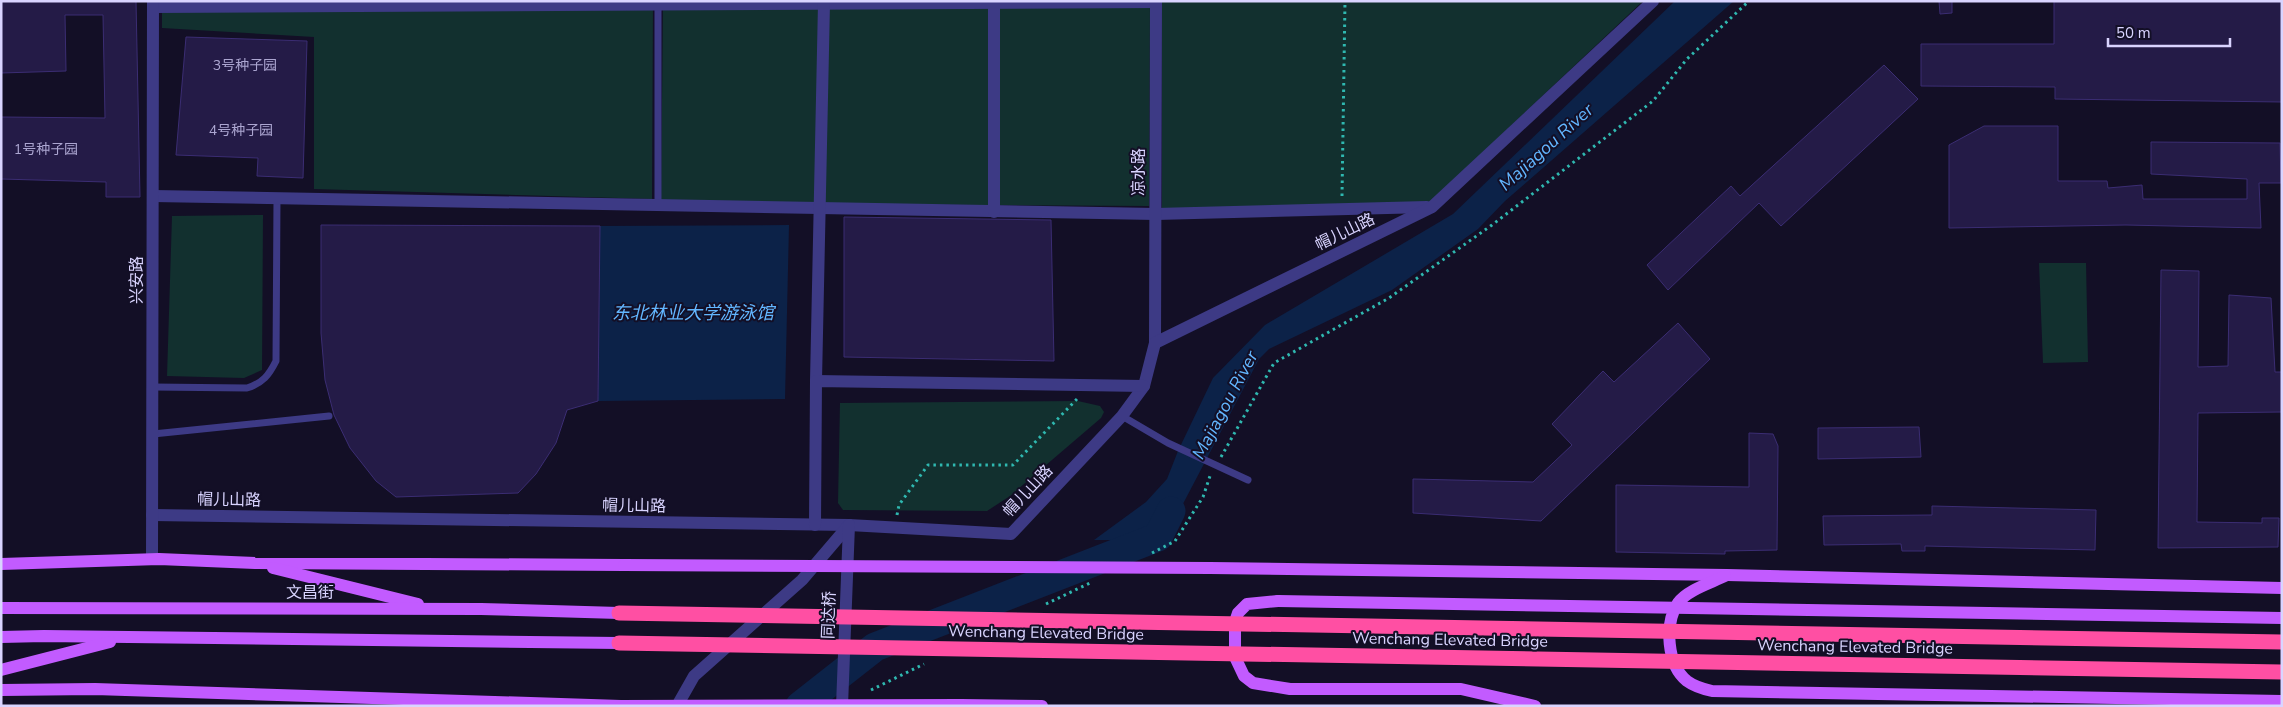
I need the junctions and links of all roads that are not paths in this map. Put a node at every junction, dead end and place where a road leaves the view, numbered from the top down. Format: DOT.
graph roads {
  1 [pos="1653,1"];
  2 [pos="658,2"];
  3 [pos="1156,2"];
  4 [pos="328,3"];
  5 [pos="824,3"];
  6 [pos="994,3"];
  7 [pos="153,4"];
  8 [pos="153,196"];
  9 [pos="277,198"];
  10 [pos="658,207"];
  11 [pos="1432,207"];
  12 [pos="819,209"];
  13 [pos="994,212"];
  14 [pos="1156,214"];
  15 [pos="1155,343"];
  16 [pos="816,381"];
  17 [pos="1144,386"];
  18 [pos="153,387"];
  19 [pos="329,416"];
  20 [pos="1122,416"];
  21 [pos="152,434"];
  22 [pos="1248,480"];
  23 [pos="152,515"];
  24 [pos="815,525"];
  25 [pos="849,525"];
  26 [pos="1,556"];
  27 [pos="123,559"];
  28 [pos="152,559"];
  29 [pos="255,563"];
  30 [pos="1,564"];
  31 [pos="1727,575"];
  32 [pos="2282,588"];
  33 [pos="1,608"];
  34 [pos="481,609"];
  35 [pos="619,613"];
  36 [pos="2282,618"];
  37 [pos="1,637"];
  38 [pos="123,638"];
  39 [pos="2282,642"];
  40 [pos="619,643"];
  41 [pos="1,670"];
  42 [pos="2282,672"];
  43 [pos="1,690"];
  44 [pos="2282,701"];
  45 [pos="961,705"];
  46 [pos="621,706"];
  47 [pos="677,706"];
  48 [pos="842,706"];
  49 [pos="1042,706"];
  50 [pos="1536,706"];
  1 -- 11 [label="street, 帽儿山路"];
  2 -- 4 [label="street"];
  2 -- 5 [label="street"];
  2 -- 10 [label="lane"];
  3 -- 6 [label="street"];
  3 -- 14 [label="street, 凉水路"];
  4 -- 7 [label="street"];
  5 -- 6 [label="street"];
  5 -- 12 [label="street"];
  6 -- 13 [label="street"];
  7 -- 8 [label="street, 兴安路"];
  8 -- 9 [label="street"];
  8 -- 18 [label="street, 兴安路"];
  9 -- 10 [label="street"];
  9 -- 18 [label="lane"];
  10 -- 12 [label="street"];
  11 -- 14 [label="street"];
  11 -- 15 [label="street, 帽儿山路"];
  12 -- 13 [label="street"];
  12 -- 16 [label="street"];
  13 -- 14 [label="street"];
  14 -- 15 [label="street, 凉水路"];
  15 -- 17 [label="street, 帽儿山路"];
  16 -- 17 [label="street"];
  16 -- 24 [label="street"];
  17 -- 20 [label="street, 帽儿山路"];
  18 -- 21 [label="street, 兴安路"];
  19 -- 21 [label="lane"];
  20 -- 22 [label="lane"];
  20 -- 25 [label="street, 帽儿山路"];
  21 -- 23 [label="street, 兴安路"];
  23 -- 24 [label="street, 帽儿山路"];
  23 -- 28 [label="street, 兴安路"];
  24 -- 25 [label="street, 帽儿山路"];
  25 -- 47 [label="street"];
  25 -- 48 [label="street, 同达桥, bridge"];
  26 -- 27 [label="main road"];
  27 -- 28 [label="main road"];
  27 -- 30 [label="main road"];
  28 -- 29 [label="main road"];
  29 -- 31 [label="main road, bridge"];
  29 -- 34 [label="main road"];
  31 -- 32 [label="main road"];
  31 -- 44 [label="main road"];
  33 -- 34 [label="main road, 文昌街"];
  34 -- 35 [label="main road, 文昌街"];
  35 -- 39 [label="highway, Wenchang Elevated Bridge, bridge"];
  36 -- 50 [label="main road, bridge"];
  37 -- 38 [label="main road"];
  38 -- 40 [label="main road"];
  38 -- 41 [label="main road"];
  40 -- 42 [label="highway, Wenchang Elevated Bridge, bridge"];
  43 -- 46 [label="main road"];
  45 -- 46 [label="main road, bridge"];
  45 -- 49 [label="main road"];
}
